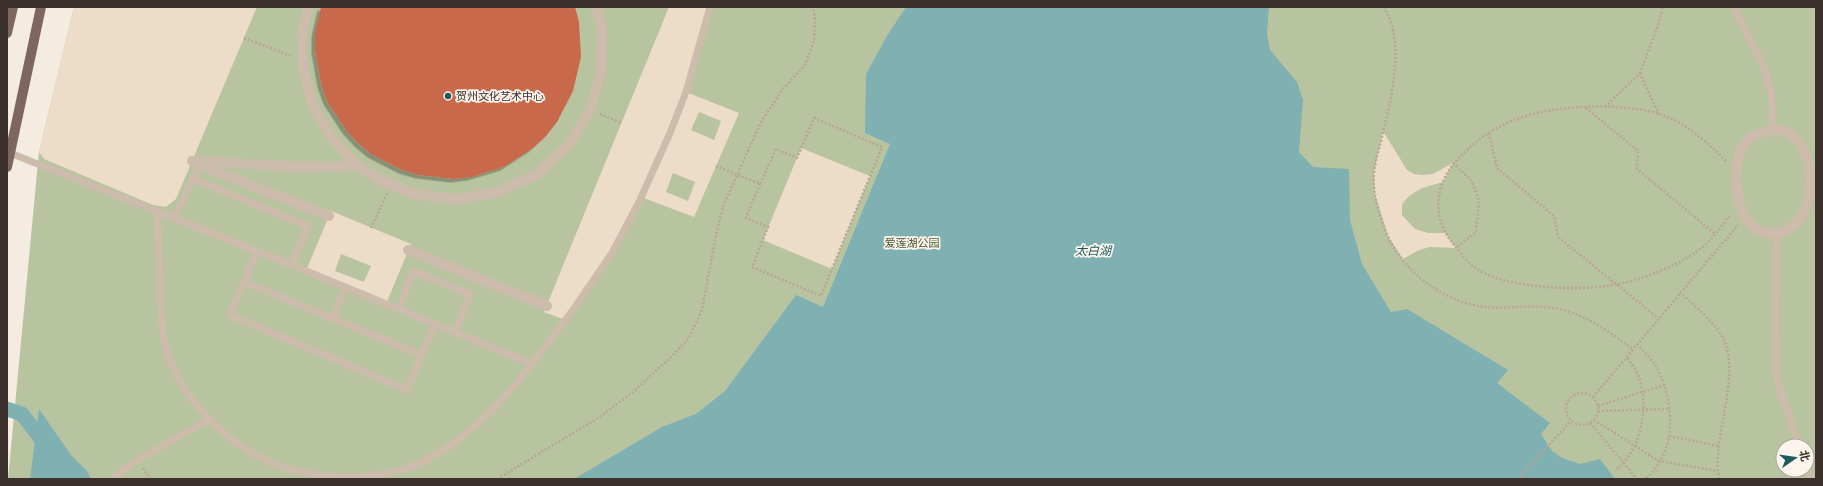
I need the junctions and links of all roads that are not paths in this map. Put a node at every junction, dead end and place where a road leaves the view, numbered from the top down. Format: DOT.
graph roads {
  1 [pos="13,7"];
  2 [pos="41,7"];
  3 [pos="308,7"];
  4 [pos="596,7"];
  5 [pos="710,7"];
  6 [pos="1734,7"];
  7 [pos="7,33"];
  8 [pos="1773,130"];
  9 [pos="10,153"];
  10 [pos="1812,164"];
  11 [pos="200,165"];
  12 [pos="358,166"];
  13 [pos="7,167"];
  14 [pos="193,179"];
  15 [pos="1813,198"];
  16 [pos="158,211"];
  17 [pos="329,216"];
  18 [pos="174,218"];
  19 [pos="1777,234"];
  20 [pos="408,250"];
  21 [pos="257,251"];
  22 [pos="292,265"];
  23 [pos="244,282"];
  24 [pos="345,287"];
  25 [pos="546,306"];
  26 [pos="399,309"];
  27 [pos="333,318"];
  28 [pos="435,324"];
  29 [pos="455,332"];
  30 [pos="422,355"];
  31 [pos="532,364"];
  32 [pos="210,419"];
  33 [pos="1796,438"];
  34 [pos="114,477"];
  1 -- 7 [label="main road"];
  2 -- 9 [label="main road"];
  3 -- 12 [label="street"];
  4 -- 12 [label="street"];
  5 -- 31 [label="lane"];
  6 -- 8 [label="lane"];
  8 -- 10 [label="street"];
  8 -- 19 [label="street"];
  9 -- 13 [label="main road"];
  9 -- 16 [label="lane"];
  10 -- 15 [label="street"];
  11 -- 12 [label="street"];
  11 -- 14 [label="lane"];
  11 -- 17 [label="street"];
  14 -- 18 [label="lane"];
  14 -- 22 [label="lane"];
  15 -- 19 [label="street"];
  16 -- 18 [label="lane"];
  16 -- 32 [label="lane"];
  18 -- 21 [label="lane"];
  19 -- 33 [label="lane"];
  20 -- 25 [label="street"];
  21 -- 22 [label="lane"];
  21 -- 23 [label="lane"];
  22 -- 24 [label="lane"];
  23 -- 27 [label="lane"];
  23 -- 30 [label="lane"];
  24 -- 26 [label="lane"];
  24 -- 27 [label="lane"];
  26 -- 28 [label="lane"];
  26 -- 29 [label="lane"];
  27 -- 30 [label="lane"];
  28 -- 29 [label="lane"];
  28 -- 30 [label="lane"];
  29 -- 31 [label="lane"];
  31 -- 32 [label="lane"];
  32 -- 34 [label="lane"];
}
